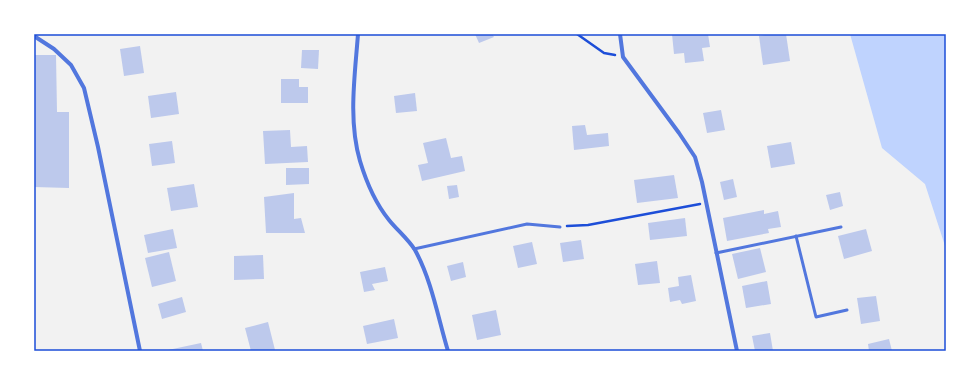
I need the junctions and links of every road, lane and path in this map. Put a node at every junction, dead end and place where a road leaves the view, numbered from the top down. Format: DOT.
graph roads {
  1 [pos="358,34"];
  2 [pos="577,34"];
  3 [pos="620,34"];
  4 [pos="34,36"];
  5 [pos="623,57"];
  6 [pos="706,202"];
  7 [pos="560,227"];
  8 [pos="841,227"];
  9 [pos="796,236"];
  10 [pos="414,249"];
  11 [pos="716,253"];
  12 [pos="847,310"];
  13 [pos="140,351"];
  14 [pos="448,351"];
  15 [pos="736,351"];
  1 -- 10 [label="street"];
  2 -- 5 [label="path"];
  3 -- 5 [label="street"];
  4 -- 13 [label="street"];
  5 -- 6 [label="street"];
  6 -- 7 [label="path"];
  6 -- 11 [label="street"];
  7 -- 10 [label="lane"];
  8 -- 9 [label="lane"];
  9 -- 11 [label="lane"];
  9 -- 12 [label="lane"];
  10 -- 14 [label="street"];
  11 -- 15 [label="street"];
}
